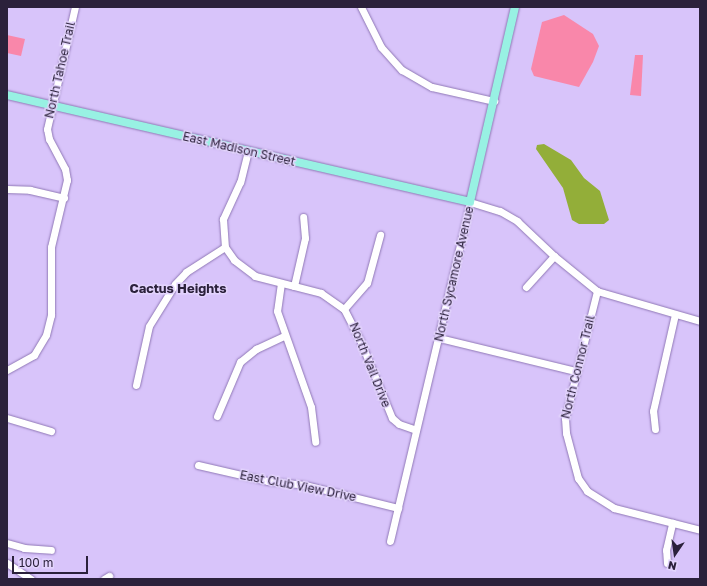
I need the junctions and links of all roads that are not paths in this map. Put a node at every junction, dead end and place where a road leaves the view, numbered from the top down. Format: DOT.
graph roads {
  1 [pos="75,7"];
  2 [pos="361,7"];
  3 [pos="515,7"];
  4 [pos="7,95"];
  5 [pos="494,100"];
  6 [pos="52,106"];
  7 [pos="248,151"];
  8 [pos="7,189"];
  9 [pos="64,198"];
  10 [pos="470,202"];
  11 [pos="303,217"];
  12 [pos="380,235"];
  13 [pos="225,247"];
  14 [pos="554,256"];
  15 [pos="281,283"];
  16 [pos="294,286"];
  17 [pos="526,287"];
  18 [pos="597,291"];
  19 [pos="344,309"];
  20 [pos="675,314"];
  21 [pos="700,320"];
  22 [pos="284,336"];
  23 [pos="439,338"];
  24 [pos="7,370"];
  25 [pos="575,371"];
  26 [pos="136,385"];
  27 [pos="217,416"];
  28 [pos="7,418"];
  29 [pos="655,429"];
  30 [pos="416,430"];
  31 [pos="51,431"];
  32 [pos="315,442"];
  33 [pos="198,465"];
  34 [pos="398,508"];
  35 [pos="672,523"];
  36 [pos="700,530"];
  37 [pos="390,541"];
  38 [pos="7,543"];
  39 [pos="51,550"];
  40 [pos="667,562"];
  41 [pos="7,563"];
  42 [pos="31,579"];
  1 -- 6 [label="street, North Tahoe Trail"];
  2 -- 5 [label="street"];
  3 -- 5 [label="main road, North Sycamore Avenue"];
  4 -- 6 [label="main road, East Madison Street"];
  5 -- 10 [label="main road, North Sycamore Avenue"];
  6 -- 7 [label="main road, East Madison Street"];
  6 -- 9 [label="street, North Tahoe Trail"];
  7 -- 10 [label="main road, East Madison Street"];
  7 -- 13 [label="street"];
  8 -- 9 [label="street"];
  9 -- 24 [label="street, North Tahoe Trail"];
  10 -- 14 [label="street"];
  10 -- 23 [label="street, North Sycamore Avenue"];
  11 -- 16 [label="street"];
  12 -- 19 [label="street"];
  13 -- 15 [label="street, North Vail Drive"];
  13 -- 26 [label="street"];
  14 -- 17 [label="street"];
  14 -- 18 [label="street"];
  15 -- 16 [label="street, North Vail Drive"];
  15 -- 22 [label="street"];
  16 -- 19 [label="street, North Vail Drive"];
  18 -- 20 [label="street"];
  18 -- 25 [label="street, North Connor Trail"];
  19 -- 30 [label="street, North Vail Drive"];
  20 -- 21 [label="street"];
  20 -- 29 [label="street"];
  22 -- 27 [label="street"];
  22 -- 32 [label="street"];
  23 -- 25 [label="street"];
  23 -- 30 [label="street, North Sycamore Avenue"];
  25 -- 35 [label="street, North Connor Trail"];
  28 -- 31 [label="street"];
  30 -- 34 [label="street, North Sycamore Avenue"];
  33 -- 34 [label="street, East Club View Drive"];
  34 -- 37 [label="street, North Sycamore Avenue"];
  35 -- 36 [label="street, North Connor Trail"];
  35 -- 40 [label="street"];
  38 -- 39 [label="street"];
  41 -- 42 [label="street"];
}
